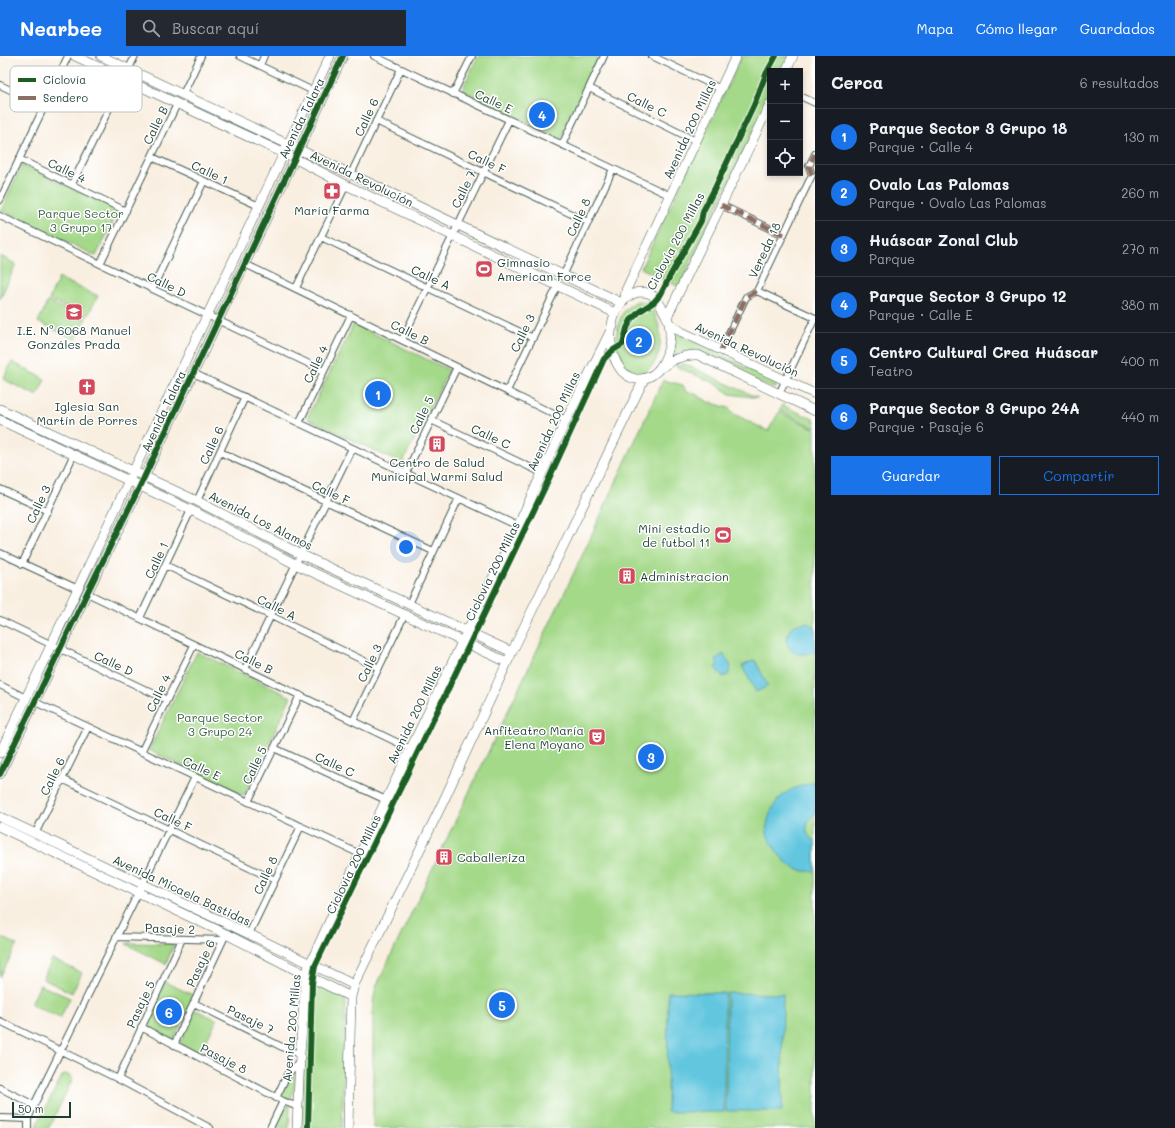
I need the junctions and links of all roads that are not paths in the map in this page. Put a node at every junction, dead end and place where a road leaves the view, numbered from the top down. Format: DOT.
graph roads {
  1 [pos="68,56"];
  2 [pos="75,56"];
  3 [pos="101,56"];
  4 [pos="135,56"];
  5 [pos="201,56"];
  6 [pos="240,56"];
  7 [pos="264,56"];
  8 [pos="330,56"];
  9 [pos="343,56"];
  10 [pos="374,56"];
  11 [pos="472,56"];
  12 [pos="604,56"];
  13 [pos="652,56"];
  14 [pos="736,56"];
  15 [pos="793,56"];
  16 [pos="665,59"];
  17 [pos="260,65"];
  18 [pos="63,66"];
  19 [pos="96,66"];
  20 [pos="123,66"];
  21 [pos="130,66"];
  22 [pos="787,68"];
  23 [pos="401,69"];
  24 [pos="142,75"];
  25 [pos="0,85"];
  26 [pos="142,88"];
  27 [pos="589,88"];
  28 [pos="721,88"];
  29 [pos="10,90"];
  30 [pos="313,91"];
  31 [pos="183,94"];
  32 [pos="453,94"];
  33 [pos="803,97"];
  34 [pos="815,103"];
  35 [pos="177,104"];
  36 [pos="767,110"];
  37 [pos="41,112"];
  38 [pos="107,112"];
  39 [pos="509,120"];
  40 [pos="376,121"];
  41 [pos="696,141"];
  42 [pos="288,144"];
  43 [pos="562,144"];
  44 [pos="298,149"];
  45 [pos="284,154"];
  46 [pos="815,154"];
  47 [pos="152,157"];
  48 [pos="294,158"];
  49 [pos="19,159"];
  50 [pos="613,169"];
  51 [pos="484,172"];
  52 [pos="351,174"];
  53 [pos="813,176"];
  54 [pos="204,181"];
  55 [pos="72,184"];
  56 [pos="346,184"];
  57 [pos="671,196"];
  58 [pos="0,200"];
  59 [pos="721,205"];
  60 [pos="259,206"];
  61 [pos="126,211"];
  62 [pos="0,216"];
  63 [pos="588,222"];
  64 [pos="458,225"];
  65 [pos="453,235"];
  66 [pos="784,235"];
  67 [pos="321,237"];
  68 [pos="100,264"];
  69 [pos="245,264"];
  70 [pos="563,276"];
  71 [pos="558,285"];
  72 [pos="428,287"];
  73 [pos="296,288"];
  74 [pos="152,289"];
  75 [pos="757,291"];
  76 [pos="623,301"];
  77 [pos="615,313"];
  78 [pos="351,315"];
  79 [pos="207,316"];
  80 [pos="815,318"];
  81 [pos="668,320"];
  82 [pos="218,321"];
  83 [pos="612,326"];
  84 [pos="532,338"];
  85 [pos="402,340"];
  86 [pos="721,350"];
  87 [pos="456,367"];
  88 [pos="659,370"];
  89 [pos="324,371"];
  90 [pos="193,373"];
  91 [pos="644,379"];
  92 [pos="786,380"];
  93 [pos="507,391"];
  94 [pos="779,394"];
  95 [pos="815,394"];
  96 [pos="246,397"];
  97 [pos="0,409"];
  98 [pos="815,412"];
  99 [pos="0,420"];
  100 [pos="431,420"];
  101 [pos="566,420"];
  102 [pos="299,423"];
  103 [pos="352,448"];
  104 [pos="220,452"];
  105 [pos="74,454"];
  106 [pos="134,471"];
  107 [pos="406,473"];
  108 [pos="542,473"];
  109 [pos="144,476"];
  110 [pos="128,481"];
  111 [pos="140,486"];
  112 [pos="0,489"];
  113 [pos="459,498"];
  114 [pos="197,501"];
  115 [pos="326,501"];
  116 [pos="191,510"];
  117 [pos="48,511"];
  118 [pos="518,526"];
  119 [pos="433,551"];
  120 [pos="0,553"];
  121 [pos="300,554"];
  122 [pos="22,564"];
  123 [pos="296,564"];
  124 [pos="165,565"];
  125 [pos="78,589"];
  126 [pos="86,593"];
  127 [pos="409,604"];
  128 [pos="404,614"];
  129 [pos="270,616"];
  130 [pos="140,618"];
  131 [pos="0,620"];
  132 [pos="467,630"];
  133 [pos="462,641"];
  134 [pos="51,645"];
  135 [pos="194,645"];
  136 [pos="60,649"];
  137 [pos="512,652"];
  138 [pos="508,662"];
  139 [pos="379,668"];
  140 [pos="244,669"];
  141 [pos="0,685"];
  142 [pos="300,695"];
  143 [pos="26,698"];
  144 [pos="167,700"];
  145 [pos="35,702"];
  146 [pos="353,721"];
  147 [pos="88,727"];
  148 [pos="274,748"];
  149 [pos="411,749"];
  150 [pos="142,752"];
  151 [pos="0,753"];
  152 [pos="0,774"];
  153 [pos="195,777"];
  154 [pos="62,779"];
  155 [pos="386,800"];
  156 [pos="248,802"];
  157 [pos="0,817"];
  158 [pos="301,826"];
  159 [pos="0,827"];
  160 [pos="169,829"];
  161 [pos="35,834"];
  162 [pos="360,854"];
  163 [pos="275,880"];
  164 [pos="141,888"];
  165 [pos="249,934"];
  166 [pos="116,937"];
  167 [pos="224,937"];
  168 [pos="182,939"];
  169 [pos="310,964"];
  170 [pos="306,975"];
  171 [pos="354,985"];
  172 [pos="351,997"];
  173 [pos="194,1003"];
  174 [pos="0,1021"];
  175 [pos="141,1027"];
  176 [pos="174,1045"];
  177 [pos="61,1050"];
  178 [pos="300,1058"];
  179 [pos="118,1079"];
  180 [pos="0,1088"];
  181 [pos="276,1098"];
  182 [pos="283,1101"];
  183 [pos="34,1105"];
  184 [pos="298,1107"];
  185 [pos="0,1118"];
  186 [pos="28,1119"];
  187 [pos="28,1128"];
  188 [pos="210,1128"];
  189 [pos="270,1128"];
  190 [pos="297,1128"];
  191 [pos="348,1128"];
  1 -- 18 [label="street"];
  2 -- 19 [label="street, Avenida Revolución"];
  3 -- 20 [label="street, Avenida Revolución"];
  4 -- 21 [label="street"];
  5 -- 31 [label="street"];
  6 -- 17 [label="street"];
  7 -- 17 [label="street"];
  8 -- 30 [label="street, Avenida Talara"];
  9 -- 44 [label="street, Avenida Talara"];
  10 -- 23 [label="street, Calle E"];
  11 -- 32 [label="street"];
  12 -- 27 [label="street"];
  13 -- 16 [label="street"];
  14 -- 28 [label="street, Avenida 200 Millas"];
  15 -- 22 [label="street"];
  16 -- 28 [label="street"];
  17 -- 30 [label="street"];
  23 -- 32 [label="street, Calle E"];
  23 -- 40 [label="street, Calle 6"];
  24 -- 31 [label="street, Avenida Revolución"];
  25 -- 29 [label="street"];
  26 -- 35 [label="street, Avenida Revolución"];
  27 -- 41 [label="street, Calle C"];
  27 -- 43 [label="street"];
  28 -- 41 [label="street, Avenida 200 Millas"];
  30 -- 42 [label="street, Avenida Talara"];
  31 -- 42 [label="street, Avenida Revolución"];
  32 -- 39 [label="street, Calle E"];
  33 -- 34 [label="street"];
  35 -- 45 [label="street, Avenida Revolución"];
  35 -- 47 [label="street, Calle B"];
  36 -- 59 [label="street"];
  37 -- 49 [label="street"];
  38 -- 55 [label="street"];
  39 -- 43 [label="street, Calle E"];
  39 -- 51 [label="street, Calle 7"];
  40 -- 51 [label="street, Calle F"];
  40 -- 52 [label="street, Calle 6"];
  41 -- 57 [label="street, Avenida 200 Millas"];
  42 -- 44 [label="street, Avenida Revolución"];
  42 -- 45 [label="street, Avenida Talara"];
  43 -- 50 [label="street, Calle E"];
  44 -- 48 [label="street, Avenida Talara"];
  44 -- 52 [label="street, Avenida Revolución"];
  45 -- 48 [label="street, Avenida Revolución"];
  45 -- 60 [label="street, Avenida Talara"];
  46 -- 53 [label="street, Vereda 18"];
  47 -- 54 [label="street, Calle 1"];
  47 -- 61 [label="street, Calle B"];
  48 -- 56 [label="street, Avenida Revolución"];
  48 -- 69 [label="street, Avenida Talara"];
  49 -- 55 [label="street, Calle 4"];
  49 -- 58 [label="street"];
  50 -- 57 [label="street, Calle E"];
  50 -- 63 [label="street, Calle 8"];
  51 -- 63 [label="street, Calle F"];
  51 -- 64 [label="street, Calle 7"];
  52 -- 64 [label="street, Avenida Revolución"];
  53 -- 66 [label="street, Vereda 18"];
  54 -- 60 [label="street, Calle 1"];
  54 -- 74 [label="street"];
  55 -- 61 [label="street, Calle 4"];
  56 -- 65 [label="street, Avenida Revolución"];
  56 -- 67 [label="street"];
  57 -- 76 [label="street, Avenida 200 Millas"];
  59 -- 66 [label="street"];
  59 -- 81 [label="street"];
  60 -- 79 [label="street, Avenida Talara"];
  61 -- 68 [label="street, Calle B"];
  62 -- 68 [label="street, Calle D"];
  63 -- 70 [label="street, Calle 8"];
  64 -- 65 [label="street, Calle 7"];
  64 -- 70 [label="street, Avenida Revolución"];
  65 -- 71 [label="street, Avenida Revolución"];
  65 -- 72 [label="street, Calle 7"];
  66 -- 75 [label="street, Vereda 18"];
  67 -- 72 [label="street, Calle A"];
  67 -- 73 [label="street"];
  68 -- 74 [label="street, Calle D"];
  69 -- 73 [label="street, Calle B"];
  69 -- 82 [label="street, Avenida Talara"];
  70 -- 76 [label="street, Avenida Revolución"];
  71 -- 77 [label="street, Avenida Revolución"];
  71 -- 84 [label="street, Calle 3"];
  72 -- 84 [label="street, Calle A"];
  72 -- 85 [label="street, Calle 7"];
  73 -- 78 [label="street, Calle B"];
  74 -- 79 [label="street, Calle D"];
  75 -- 80 [label="street"];
  75 -- 86 [label="street, Vereda 18"];
  76 -- 77 [label="street"];
  76 -- 81 [label="street"];
  77 -- 83 [label="street"];
  78 -- 85 [label="street, Calle B"];
  78 -- 89 [label="street, Calle 4"];
  79 -- 82 [label="street, Calle D"];
  79 -- 106 [label="street, Avenida Talara"];
  80 -- 92 [label="street"];
  81 -- 86 [label="street, Avenida Revolución"];
  81 -- 88 [label="street"];
  82 -- 89 [label="street, Calle D"];
  82 -- 90 [label="street, Avenida Talara"];
  83 -- 91 [label="street"];
  83 -- 101 [label="street, Avenida 200 Millas"];
  84 -- 93 [label="street, Calle 3"];
  85 -- 87 [label="street, Calle B"];
  86 -- 92 [label="street, Avenida Revolución"];
  87 -- 93 [label="street, Calle B"];
  87 -- 100 [label="street, Calle 5"];
  88 -- 91 [label="street"];
  88 -- 94 [label="street"];
  89 -- 102 [label="street, Calle 4"];
  90 -- 96 [label="street"];
  90 -- 109 [label="street, Avenida Talara"];
  91 -- 137 [label="street"];
  92 -- 94 [label="street"];
  92 -- 95 [label="street, Avenida Revolución"];
  93 -- 101 [label="street, Calle B"];
  94 -- 98 [label="street"];
  96 -- 102 [label="street"];
  96 -- 104 [label="street, Calle 6"];
  97 -- 106 [label="street, Avenida Los Alamos"];
  99 -- 105 [label="street, Avenida Los Alamos"];
  100 -- 107 [label="street, Calle 5"];
  100 -- 108 [label="street, Calle C"];
  101 -- 108 [label="street, Avenida 200 Millas"];
  102 -- 103 [label="street"];
  103 -- 107 [label="street"];
  103 -- 115 [label="street"];
  104 -- 114 [label="street, Calle 6"];
  104 -- 115 [label="street, Calle F"];
  105 -- 110 [label="street, Avenida Los Alamos"];
  105 -- 117 [label="street, Calle 3"];
  106 -- 109 [label="street, Avenida Los Alamos"];
  106 -- 110 [label="street, Avenida Talara"];
  107 -- 113 [label="street"];
  108 -- 118 [label="street, Avenida 200 Millas"];
  109 -- 111 [label="street, Avenida Talara"];
  109 -- 114 [label="street, Avenida Los Alamos"];
  110 -- 111 [label="street, Avenida Los Alamos"];
  110 -- 125 [label="street, Avenida Talara"];
  111 -- 116 [label="street, Avenida Los Alamos"];
  111 -- 126 [label="street, Avenida Talara"];
  112 -- 117 [label="street"];
  113 -- 118 [label="street"];
  113 -- 119 [label="street"];
  114 -- 121 [label="street, Avenida Los Alamos"];
  115 -- 119 [label="street, Calle F"];
  115 -- 121 [label="street"];
  116 -- 123 [label="street, Avenida Los Alamos"];
  116 -- 124 [label="street, Calle 1"];
  117 -- 122 [label="street, Calle 3"];
  118 -- 132 [label="street, Avenida 200 Millas"];
  119 -- 127 [label="street"];
  120 -- 122 [label="street"];
  121 -- 123 [label="street"];
  121 -- 127 [label="street, Avenida Los Alamos"];
  122 -- 125 [label="street"];
  123 -- 128 [label="street, Avenida Los Alamos"];
  123 -- 129 [label="street"];
  124 -- 129 [label="street, Calle A"];
  124 -- 130 [label="street, Calle 1"];
  125 -- 134 [label="street, Avenida Talara"];
  126 -- 130 [label="street, Calle B"];
  126 -- 136 [label="street, Avenida Talara"];
  127 -- 132 [label="street, Avenida Los Alamos"];
  128 -- 133 [label="street, Avenida Los Alamos"];
  128 -- 139 [label="street, Calle 3"];
  129 -- 139 [label="street, Calle A"];
  129 -- 140 [label="street"];
  130 -- 135 [label="street, Calle B"];
  131 -- 134 [label="street"];
  132 -- 133 [label="street, Avenida 200 Millas"];
  132 -- 137 [label="street, Avenida Los Alamos"];
  133 -- 138 [label="street, Avenida Los Alamos"];
  133 -- 149 [label="street, Avenida 200 Millas"];
  134 -- 136 [label="street, Calle D"];
  134 -- 143 [label="street, Avenida Talara"];
  135 -- 140 [label="street, Calle B"];
  135 -- 144 [label="street, Calle 4"];
  136 -- 144 [label="street, Calle D"];
  136 -- 145 [label="street, Avenida Talara"];
  137 -- 138 [label="street"];
  138 -- 171 [label="street"];
  139 -- 146 [label="street, Calle 3"];
  140 -- 142 [label="street, Calle B"];
  141 -- 143 [label="street"];
  142 -- 146 [label="street, Calle B"];
  142 -- 148 [label="street, Calle 5"];
  143 -- 151 [label="street, Avenida Talara"];
  144 -- 150 [label="street, Calle 4"];
  145 -- 147 [label="street, Calle E"];
  145 -- 152 [label="street, Avenida Talara"];
  146 -- 149 [label="street, Calle B"];
  147 -- 150 [label="street, Calle E"];
  147 -- 154 [label="street, Calle 6"];
  148 -- 155 [label="street, Calle C"];
  148 -- 156 [label="street, Calle 5"];
  149 -- 155 [label="street, Avenida 200 Millas"];
  150 -- 153 [label="street, Calle E"];
  153 -- 156 [label="street, Calle E"];
  153 -- 160 [label="street"];
  154 -- 160 [label="street, Calle F"];
  154 -- 161 [label="street, Calle 6"];
  155 -- 162 [label="street, Avenida 200 Millas"];
  156 -- 158 [label="street, Calle E"];
  157 -- 161 [label="street, Avenida Micaela Bastidas"];
  158 -- 162 [label="street, Calle E"];
  158 -- 163 [label="street, Calle 8"];
  159 -- 164 [label="street, Avenida Micaela Bastidas"];
  160 -- 163 [label="street, Calle F"];
  160 -- 164 [label="street"];
  161 -- 164 [label="street, Avenida Micaela Bastidas"];
  162 -- 169 [label="street, Avenida 200 Millas"];
  163 -- 165 [label="street, Calle 8"];
  164 -- 165 [label="street, Avenida Micaela Bastidas"];
  164 -- 166 [label="street"];
  164 -- 167 [label="street, Avenida Micaela Bastidas"];
  165 -- 169 [label="street, Avenida Micaela Bastidas"];
  166 -- 168 [label="street, Pasaje 2"];
  166 -- 177 [label="street"];
  167 -- 168 [label="street, Pasaje 2"];
  167 -- 170 [label="street, Avenida Micaela Bastidas"];
  167 -- 173 [label="street, Pasaje 6"];
  168 -- 175 [label="street, Pasaje 5"];
  169 -- 170 [label="street, Avenida 200 Millas"];
  169 -- 171 [label="street, Avenida Micaela Bastidas"];
  170 -- 172 [label="street, Avenida Micaela Bastidas"];
  170 -- 178 [label="street, Avenida 200 Millas"];
  171 -- 172 [label="street"];
  172 -- 191 [label="street"];
  173 -- 176 [label="street, Pasaje 6"];
  173 -- 178 [label="street, Pasaje 7"];
  174 -- 177 [label="street"];
  175 -- 176 [label="street, Pasaje 8"];
  175 -- 179 [label="street, Pasaje 5"];
  176 -- 181 [label="street, Pasaje 8"];
  177 -- 179 [label="street"];
  177 -- 183 [label="street"];
  178 -- 181 [label="street"];
  178 -- 184 [label="street, Avenida 200 Millas"];
  179 -- 188 [label="street"];
  180 -- 183 [label="street"];
  181 -- 182 [label="street, Pasaje 8"];
  182 -- 184 [label="street, Pasaje 8"];
  182 -- 189 [label="street"];
  183 -- 186 [label="street"];
  184 -- 190 [label="street, Avenida 200 Millas"];
  185 -- 186 [label="street"];
  186 -- 187 [label="street"];
}
